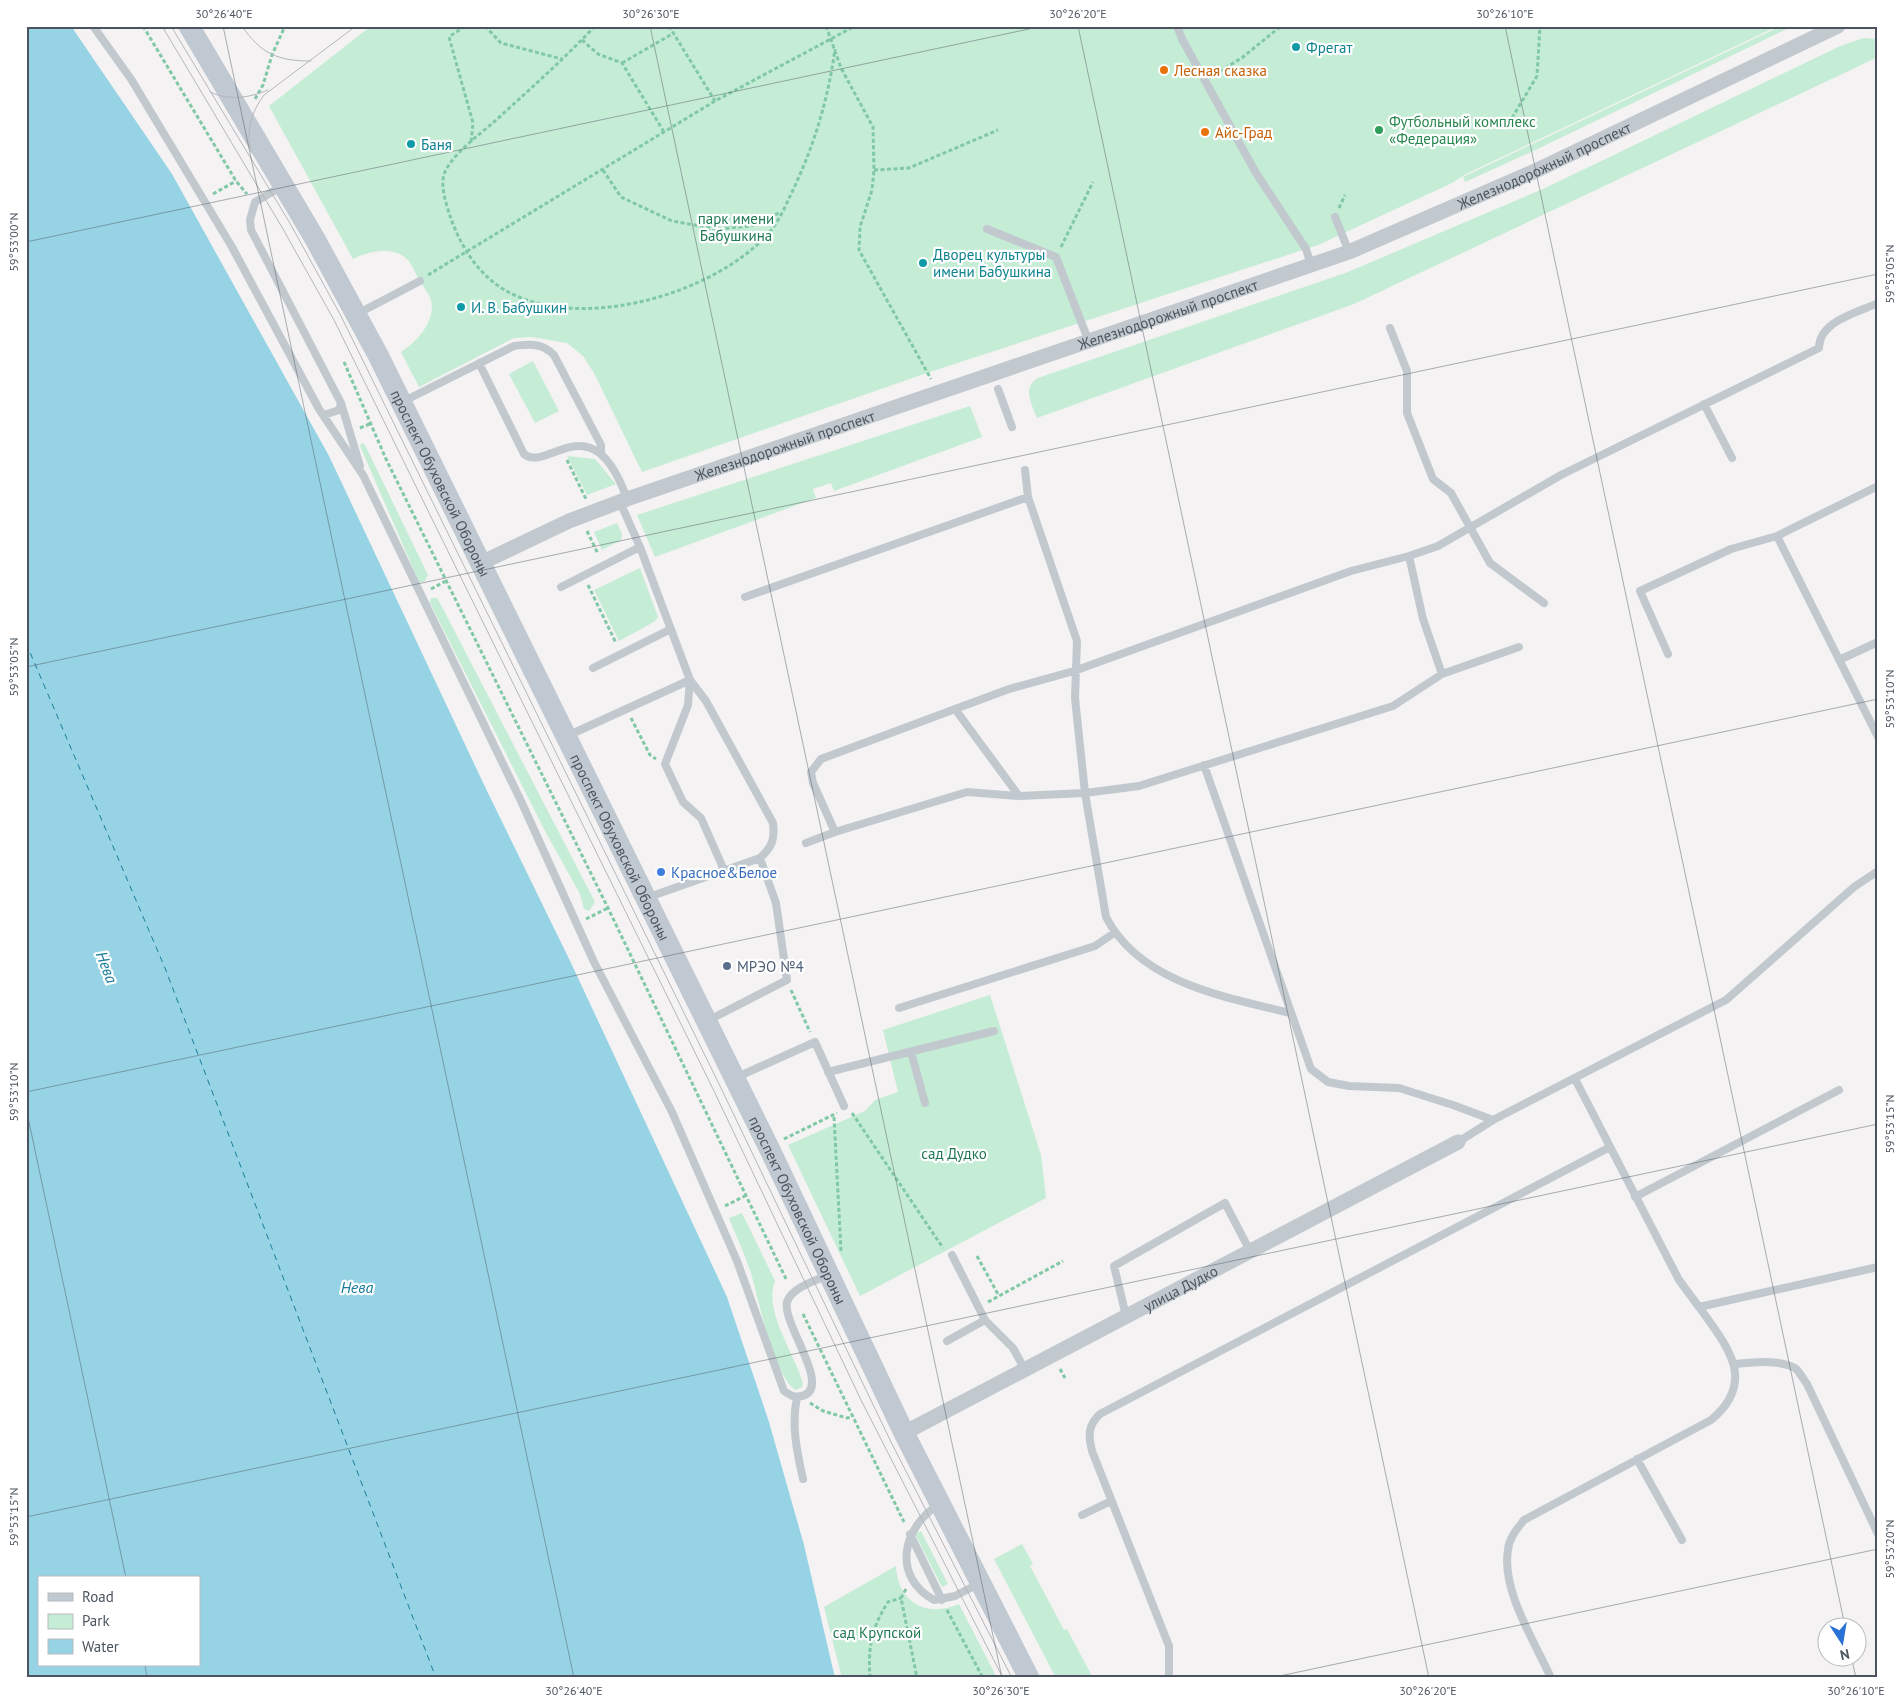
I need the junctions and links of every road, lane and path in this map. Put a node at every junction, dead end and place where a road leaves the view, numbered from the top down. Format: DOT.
graph roads {
  1 [pos="93,26"];
  2 [pos="143,26"];
  3 [pos="189,26"];
  4 [pos="285,26"];
  5 [pos="465,26"];
  6 [pos="484,26"];
  7 [pos="595,26"];
  8 [pos="669,26"];
  9 [pos="826,26"];
  10 [pos="855,26"];
  11 [pos="984,26"];
  12 [pos="993,26"];
  13 [pos="1177,26"];
  14 [pos="1281,26"];
  15 [pos="1540,26"];
  16 [pos="1838,26"];
  17 [pos="674,33"];
  18 [pos="831,38"];
  19 [pos="582,40"];
  20 [pos="835,49"];
  21 [pos="562,60"];
  22 [pos="622,63"];
  23 [pos="1205,80"];
  24 [pos="716,101"];
  25 [pos="253,102"];
  26 [pos="1512,118"];
  27 [pos="998,130"];
  28 [pos="664,132"];
  29 [pos="471,142"];
  30 [pos="603,170"];
  31 [pos="874,170"];
  32 [pos="236,181"];
  33 [pos="1093,182"];
  34 [pos="284,185"];
  35 [pos="218,191"];
  36 [pos="255,202"];
  37 [pos="782,212"];
  38 [pos="1335,217"];
  39 [pos="987,228"];
  40 [pos="465,252"];
  41 [pos="1349,252"];
  42 [pos="1056,257"];
  43 [pos="1311,265"];
  44 [pos="420,281"];
  45 [pos="1878,303"];
  46 [pos="357,314"];
  47 [pos="1390,328"];
  48 [pos="1089,342"];
  49 [pos="344,362"];
  50 [pos="478,363"];
  51 [pos="932,380"];
  52 [pos="998,389"];
  53 [pos="402,402"];
  54 [pos="341,403"];
  55 [pos="1704,404"];
  56 [pos="324,415"];
  57 [pos="372,423"];
  58 [pos="1012,427"];
  59 [pos="357,430"];
  60 [pos="561,448"];
  61 [pos="601,454"];
  62 [pos="1732,458"];
  63 [pos="1026,470"];
  64 [pos="363,475"];
  65 [pos="1878,486"];
  66 [pos="1028,497"];
  67 [pos="586,499"];
  68 [pos="624,500"];
  69 [pos="586,528"];
  70 [pos="1470,528"];
  71 [pos="1777,536"];
  72 [pos="640,548"];
  73 [pos="1409,556"];
  74 [pos="481,563"];
  75 [pos="603,565"];
  76 [pos="583,576"];
  77 [pos="446,581"];
  78 [pos="561,587"];
  79 [pos="428,590"];
  80 [pos="745,597"];
  81 [pos="1544,603"];
  82 [pos="671,629"];
  83 [pos="1878,642"];
  84 [pos="1519,647"];
  85 [pos="621,654"];
  86 [pos="1668,654"];
  87 [pos="1839,660"];
  88 [pos="593,668"];
  89 [pos="1074,671"];
  90 [pos="1442,674"];
  91 [pos="690,680"];
  92 [pos="627,708"];
  93 [pos="955,709"];
  94 [pos="566,737"];
  95 [pos="1878,737"];
  96 [pos="665,764"];
  97 [pos="1204,765"];
  98 [pos="1085,793"];
  99 [pos="1019,796"];
  100 [pos="835,832"];
  101 [pos="806,843"];
  102 [pos="760,858"];
  103 [pos="724,870"];
  104 [pos="1878,871"];
  105 [pos="646,898"];
  106 [pos="608,908"];
  107 [pos="591,916"];
  108 [pos="1114,933"];
  109 [pos="787,980"];
  110 [pos="899,1008"];
  111 [pos="1290,1013"];
  112 [pos="706,1022"];
  113 [pos="994,1031"];
  114 [pos="815,1042"];
  115 [pos="911,1052"];
  116 [pos="828,1072"];
  117 [pos="734,1078"];
  118 [pos="1575,1079"];
  119 [pos="1840,1090"];
  120 [pos="925,1103"];
  121 [pos="844,1106"];
  122 [pos="834,1117"];
  123 [pos="1493,1120"];
  124 [pos="781,1140"];
  125 [pos="1458,1142"];
  126 [pos="1610,1147"];
  127 [pos="747,1195"];
  128 [pos="1635,1197"];
  129 [pos="728,1204"];
  130 [pos="1250,1251"];
  131 [pos="952,1255"];
  132 [pos="977,1256"];
  133 [pos="1064,1261"];
  134 [pos="835,1267"];
  135 [pos="1878,1267"];
  136 [pos="793,1292"];
  137 [pos="999,1296"];
  138 [pos="979,1307"];
  139 [pos="1700,1307"];
  140 [pos="1126,1316"];
  141 [pos="985,1320"];
  142 [pos="947,1341"];
  143 [pos="1735,1364"];
  144 [pos="1060,1368"];
  145 [pos="1025,1370"];
  146 [pos="1065,1378"];
  147 [pos="800,1396"];
  148 [pos="851,1417"];
  149 [pos="859,1430"];
  150 [pos="854,1432"];
  151 [pos="904,1433"];
  152 [pos="1637,1459"];
  153 [pos="803,1479"];
  154 [pos="1111,1501"];
  155 [pos="940,1504"];
  156 [pos="1082,1515"];
  157 [pos="910,1534"];
  158 [pos="1878,1534"];
  159 [pos="1682,1540"];
  160 [pos="980,1583"];
  161 [pos="942,1600"];
  162 [pos="948,1611"];
  163 [pos="870,1678"];
  164 [pos="916,1678"];
  165 [pos="983,1678"];
  166 [pos="1029,1678"];
  167 [pos="1169,1678"];
  168 [pos="1551,1678"];
  1 -- 56 [label="lane"];
  2 -- 32 [label="path"];
  3 -- 34 [label="main road, проспект Обуховской Обороны"];
  4 -- 25 [label="path"];
  5 -- 29 [label="path"];
  6 -- 21 [label="path"];
  7 -- 19 [label="path"];
  8 -- 17 [label="path"];
  9 -- 18 [label="path"];
  10 -- 18 [label="path"];
  11 -- 12 [label="path"];
  13 -- 23 [label="lane"];
  14 -- 23 [label="path"];
  15 -- 26 [label="path"];
  16 -- 41 [label="street, Железнодорожный проспект"];
  17 -- 22 [label="path"];
  17 -- 24 [label="path"];
  18 -- 20 [label="path"];
  18 -- 24 [label="path"];
  19 -- 21 [label="path"];
  19 -- 22 [label="path"];
  20 -- 31 [label="path"];
  20 -- 37 [label="path"];
  21 -- 29 [label="path"];
  22 -- 28 [label="path"];
  23 -- 43 [label="lane"];
  24 -- 28 [label="path"];
  27 -- 31 [label="path"];
  28 -- 30 [label="path"];
  29 -- 40 [label="path"];
  30 -- 37 [label="path"];
  30 -- 40 [label="path"];
  31 -- 51 [label="path"];
  32 -- 35 [label="path"];
  32 -- 36 [label="path"];
  33 -- 42 [label="path"];
  34 -- 36 [label="lane"];
  34 -- 46 [label="main road, проспект Обуховской Обороны"];
  36 -- 54 [label="lane"];
  37 -- 40 [label="path"];
  38 -- 41 [label="lane"];
  39 -- 42 [label="lane"];
  40 -- 44 [label="path"];
  41 -- 43 [label="street, Железнодорожный проспект"];
  42 -- 48 [label="lane"];
  43 -- 48 [label="street, Железнодорожный проспект"];
  44 -- 46 [label="lane"];
  45 -- 55 [label="lane"];
  46 -- 53 [label="main road, проспект Обуховской Обороны"];
  47 -- 70 [label="lane"];
  48 -- 68 [label="street, Железнодорожный проспект"];
  49 -- 57 [label="path"];
  50 -- 53 [label="lane"];
  50 -- 60 [label="lane"];
  50 -- 61 [label="lane"];
  52 -- 58 [label="lane"];
  53 -- 74 [label="main road, проспект Обуховской Обороны"];
  54 -- 56 [label="lane"];
  54 -- 64 [label="lane"];
  55 -- 62 [label="lane"];
  55 -- 70 [label="lane"];
  56 -- 64 [label="lane"];
  57 -- 59 [label="path"];
  57 -- 77 [label="path"];
  60 -- 61 [label="lane"];
  60 -- 67 [label="path"];
  61 -- 68 [label="lane"];
  63 -- 66 [label="lane"];
  64 -- 147 [label="lane"];
  65 -- 71 [label="lane"];
  66 -- 80 [label="lane"];
  66 -- 89 [label="lane"];
  68 -- 72 [label="lane"];
  68 -- 74 [label="street, Железнодорожный проспект"];
  69 -- 75 [label="path"];
  70 -- 73 [label="lane"];
  70 -- 81 [label="lane"];
  71 -- 86 [label="lane"];
  71 -- 87 [label="lane"];
  72 -- 75 [label="lane"];
  72 -- 82 [label="lane"];
  73 -- 89 [label="lane"];
  73 -- 90 [label="lane"];
  74 -- 94 [label="main road, проспект Обуховской Обороны"];
  75 -- 76 [label="lane"];
  76 -- 78 [label="lane"];
  76 -- 85 [label="path"];
  77 -- 79 [label="path"];
  77 -- 106 [label="path"];
  82 -- 85 [label="lane"];
  82 -- 91 [label="lane"];
  83 -- 87 [label="lane"];
  84 -- 90 [label="lane"];
  85 -- 88 [label="lane"];
  87 -- 95 [label="lane"];
  89 -- 93 [label="lane"];
  89 -- 98 [label="lane"];
  90 -- 97 [label="lane"];
  91 -- 92 [label="lane"];
  91 -- 96 [label="lane"];
  91 -- 102 [label="lane"];
  92 -- 94 [label="lane"];
  92 -- 96 [label="path"];
  93 -- 99 [label="lane"];
  93 -- 100 [label="lane"];
  94 -- 105 [label="main road, проспект Обуховской Обороны"];
  96 -- 103 [label="lane"];
  97 -- 98 [label="lane"];
  97 -- 111 [label="lane"];
  98 -- 99 [label="lane"];
  98 -- 108 [label="lane"];
  99 -- 100 [label="lane"];
  100 -- 101 [label="lane"];
  102 -- 103 [label="lane"];
  102 -- 109 [label="lane"];
  103 -- 105 [label="lane"];
  104 -- 118 [label="lane"];
  105 -- 112 [label="main road, проспект Обуховской Обороны"];
  106 -- 107 [label="path"];
  106 -- 127 [label="path"];
  108 -- 110 [label="lane"];
  108 -- 111 [label="lane"];
  109 -- 112 [label="lane"];
  109 -- 114 [label="path"];
  111 -- 123 [label="lane"];
  112 -- 117 [label="main road, проспект Обуховской Обороны"];
  113 -- 115 [label="lane"];
  114 -- 116 [label="lane"];
  114 -- 117 [label="lane"];
  115 -- 116 [label="lane"];
  115 -- 120 [label="lane"];
  116 -- 121 [label="lane"];
  117 -- 134 [label="main road, проспект Обуховской Обороны"];
  118 -- 123 [label="lane"];
  118 -- 126 [label="lane"];
  119 -- 128 [label="lane"];
  121 -- 122 [label="path"];
  121 -- 131 [label="path"];
  122 -- 124 [label="path"];
  122 -- 134 [label="path"];
  123 -- 125 [label="lane"];
  125 -- 130 [label="street, улица Дудко"];
  126 -- 128 [label="lane"];
  126 -- 154 [label="lane"];
  127 -- 129 [label="path"];
  127 -- 136 [label="path"];
  128 -- 139 [label="lane"];
  130 -- 140 [label="street, улица Дудко"];
  130 -- 140 [label="lane"];
  131 -- 138 [label="lane"];
  132 -- 137 [label="path"];
  133 -- 137 [label="path"];
  134 -- 136 [label="lane"];
  134 -- 151 [label="main road, проспект Обуховской Обороны"];
  135 -- 139 [label="lane"];
  136 -- 147 [label="lane"];
  136 -- 148 [label="path"];
  137 -- 138 [label="path"];
  138 -- 141 [label="lane"];
  139 -- 143 [label="lane"];
  140 -- 145 [label="street, улица Дудко"];
  141 -- 142 [label="lane"];
  141 -- 145 [label="lane"];
  143 -- 152 [label="lane"];
  143 -- 158 [label="lane"];
  144 -- 146 [label="path"];
  145 -- 151 [label="street, улица Дудко"];
  147 -- 148 [label="path"];
  147 -- 153 [label="lane"];
  148 -- 149 [label="path"];
  149 -- 150 [label="path"];
  149 -- 157 [label="path"];
  151 -- 155 [label="main road, проспект Обуховской Обороны"];
  152 -- 159 [label="lane"];
  152 -- 168 [label="lane"];
  154 -- 156 [label="lane"];
  154 -- 167 [label="lane"];
  155 -- 157 [label="lane"];
  155 -- 160 [label="main road, проспект Обуховской Обороны"];
  157 -- 161 [label="lane"];
  157 -- 161 [label="lane"];
  160 -- 161 [label="lane"];
  160 -- 166 [label="main road, проспект Обуховской Обороны"];
  162 -- 165 [label="path"];
  163 -- 164 [label="path"];
}
